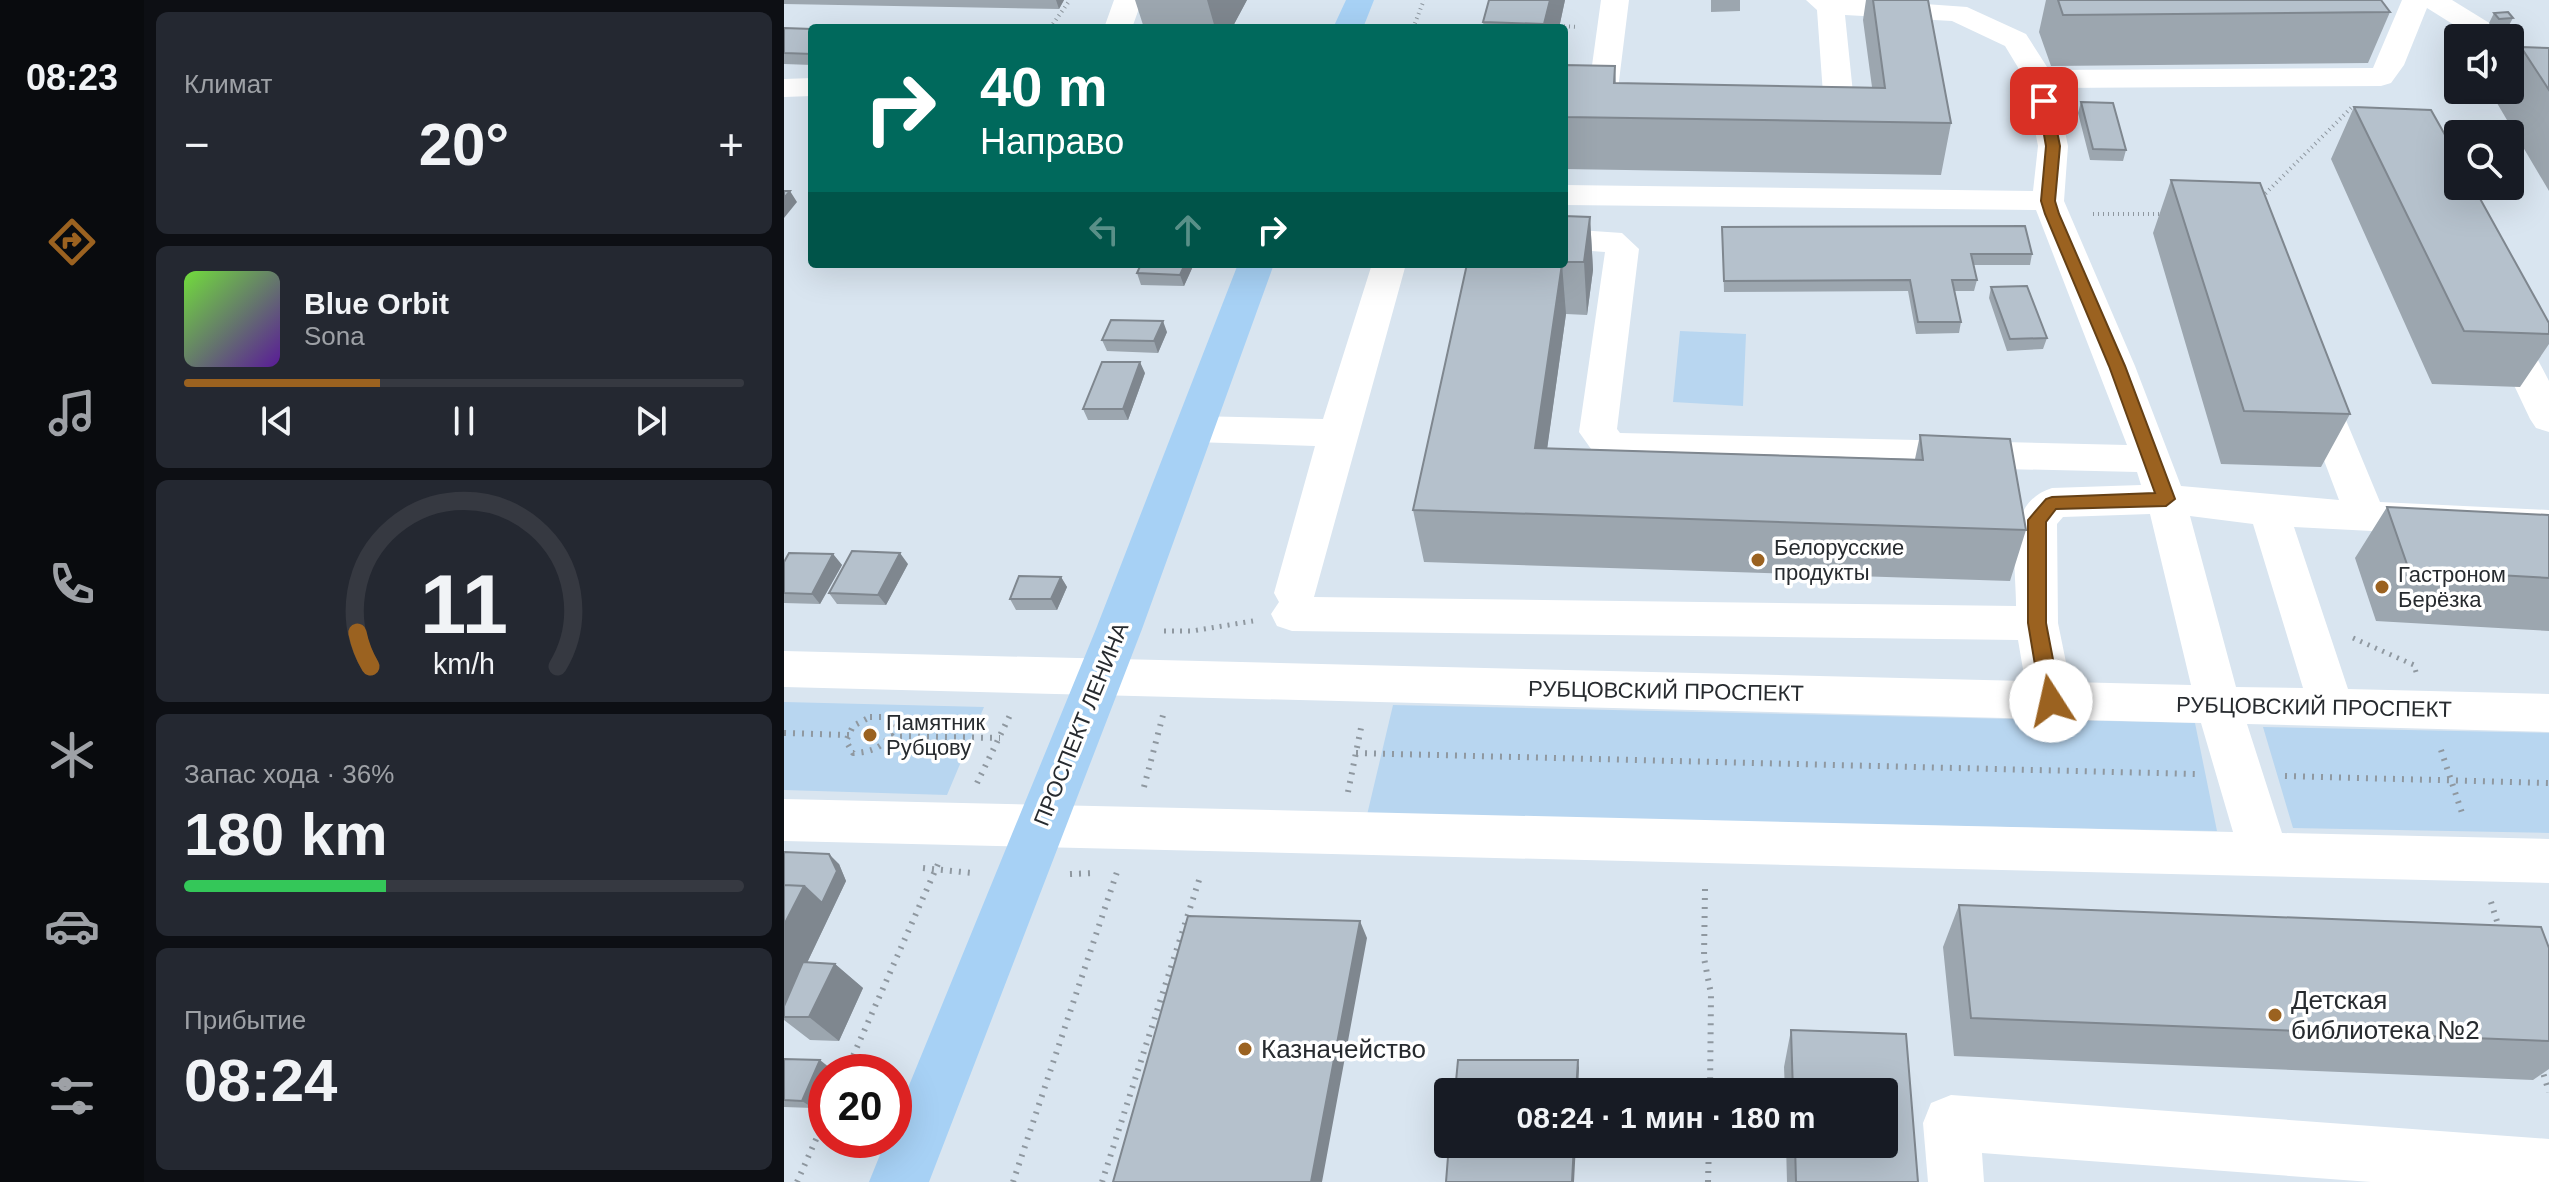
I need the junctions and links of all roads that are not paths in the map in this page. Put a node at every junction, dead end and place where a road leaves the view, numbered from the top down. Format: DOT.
graph roads {
  1 [pos="1128,0"];
  2 [pos="1360,0"];
  3 [pos="1615,0"];
  4 [pos="2416,0"];
  5 [pos="2433,0"];
  6 [pos="1825,3"];
  7 [pos="1119,24"];
  8 [pos="1350,24"];
  9 [pos="2472,24"];
  10 [pos="2040,79"];
  11 [pos="808,87"];
  12 [pos="784,88"];
  13 [pos="1568,88"];
  14 [pos="1763,103"];
  15 [pos="1568,195"];
  16 [pos="2050,208"];
  17 [pos="1568,239"];
  18 [pos="1254,268"];
  19 [pos="1388,268"];
  20 [pos="2493,305"];
  21 [pos="2302,357"];
  22 [pos="2549,419"];
  23 [pos="1194,429"];
  24 [pos="1338,433"];
  25 [pos="2152,459"];
  26 [pos="2166,499"];
  27 [pos="2269,511"];
  28 [pos="2365,514"];
  29 [pos="2549,525"];
  30 [pos="2037,623"];
  31 [pos="784,669"];
  32 [pos="1100,674"];
  33 [pos="2051,701"];
  34 [pos="2218,704"];
  35 [pos="2331,707"];
  36 [pos="2549,713"];
  37 [pos="784,820"];
  38 [pos="1039,829"];
  39 [pos="2264,853"];
  40 [pos="2549,861"];
  41 [pos="2549,1167"];
  42 [pos="899,1182"];
  43 [pos="1956,1182"];
  1 -- 7 [label="street"];
  2 -- 8 [label="main road"];
  3 -- 13 [label="street"];
  4 -- 10 [label="street"];
  5 -- 9 [label="street"];
  6 -- 10 [label="street"];
  6 -- 14 [label="street"];
  10 -- 16 [label="street"];
  11 -- 12 [label="street"];
  15 -- 16 [label="street"];
  16 -- 25 [label="street"];
  17 -- 25 [label="street"];
  18 -- 23 [label="main road, ПРОСПЕКТ ЛЕНИНА"];
  19 -- 24 [label="street"];
  20 -- 22 [label="street"];
  21 -- 28 [label="street"];
  23 -- 24 [label="street"];
  23 -- 32 [label="main road, ПРОСПЕКТ ЛЕНИНА"];
  24 -- 30 [label="street"];
  25 -- 26 [label="street"];
  26 -- 27 [label="street"];
  26 -- 30 [label="street"];
  26 -- 34 [label="street"];
  27 -- 28 [label="street"];
  27 -- 35 [label="street"];
  28 -- 29 [label="street"];
  30 -- 33 [label="street"];
  31 -- 32 [label="street, РУБЦОВСКИЙ ПРОСПЕКТ"];
  32 -- 33 [label="street, РУБЦОВСКИЙ ПРОСПЕКТ"];
  32 -- 38 [label="main road, ПРОСПЕКТ ЛЕНИНА"];
  33 -- 34 [label="street, РУБЦОВСКИЙ ПРОСПЕКТ"];
  34 -- 35 [label="street, РУБЦОВСКИЙ ПРОСПЕКТ"];
  34 -- 39 [label="street"];
  35 -- 36 [label="street, РУБЦОВСКИЙ ПРОСПЕКТ"];
  37 -- 38 [label="street"];
  38 -- 39 [label="street"];
  38 -- 42 [label="main road, ПРОСПЕКТ ЛЕНИНА"];
  39 -- 40 [label="street"];
  41 -- 43 [label="street"];
}
